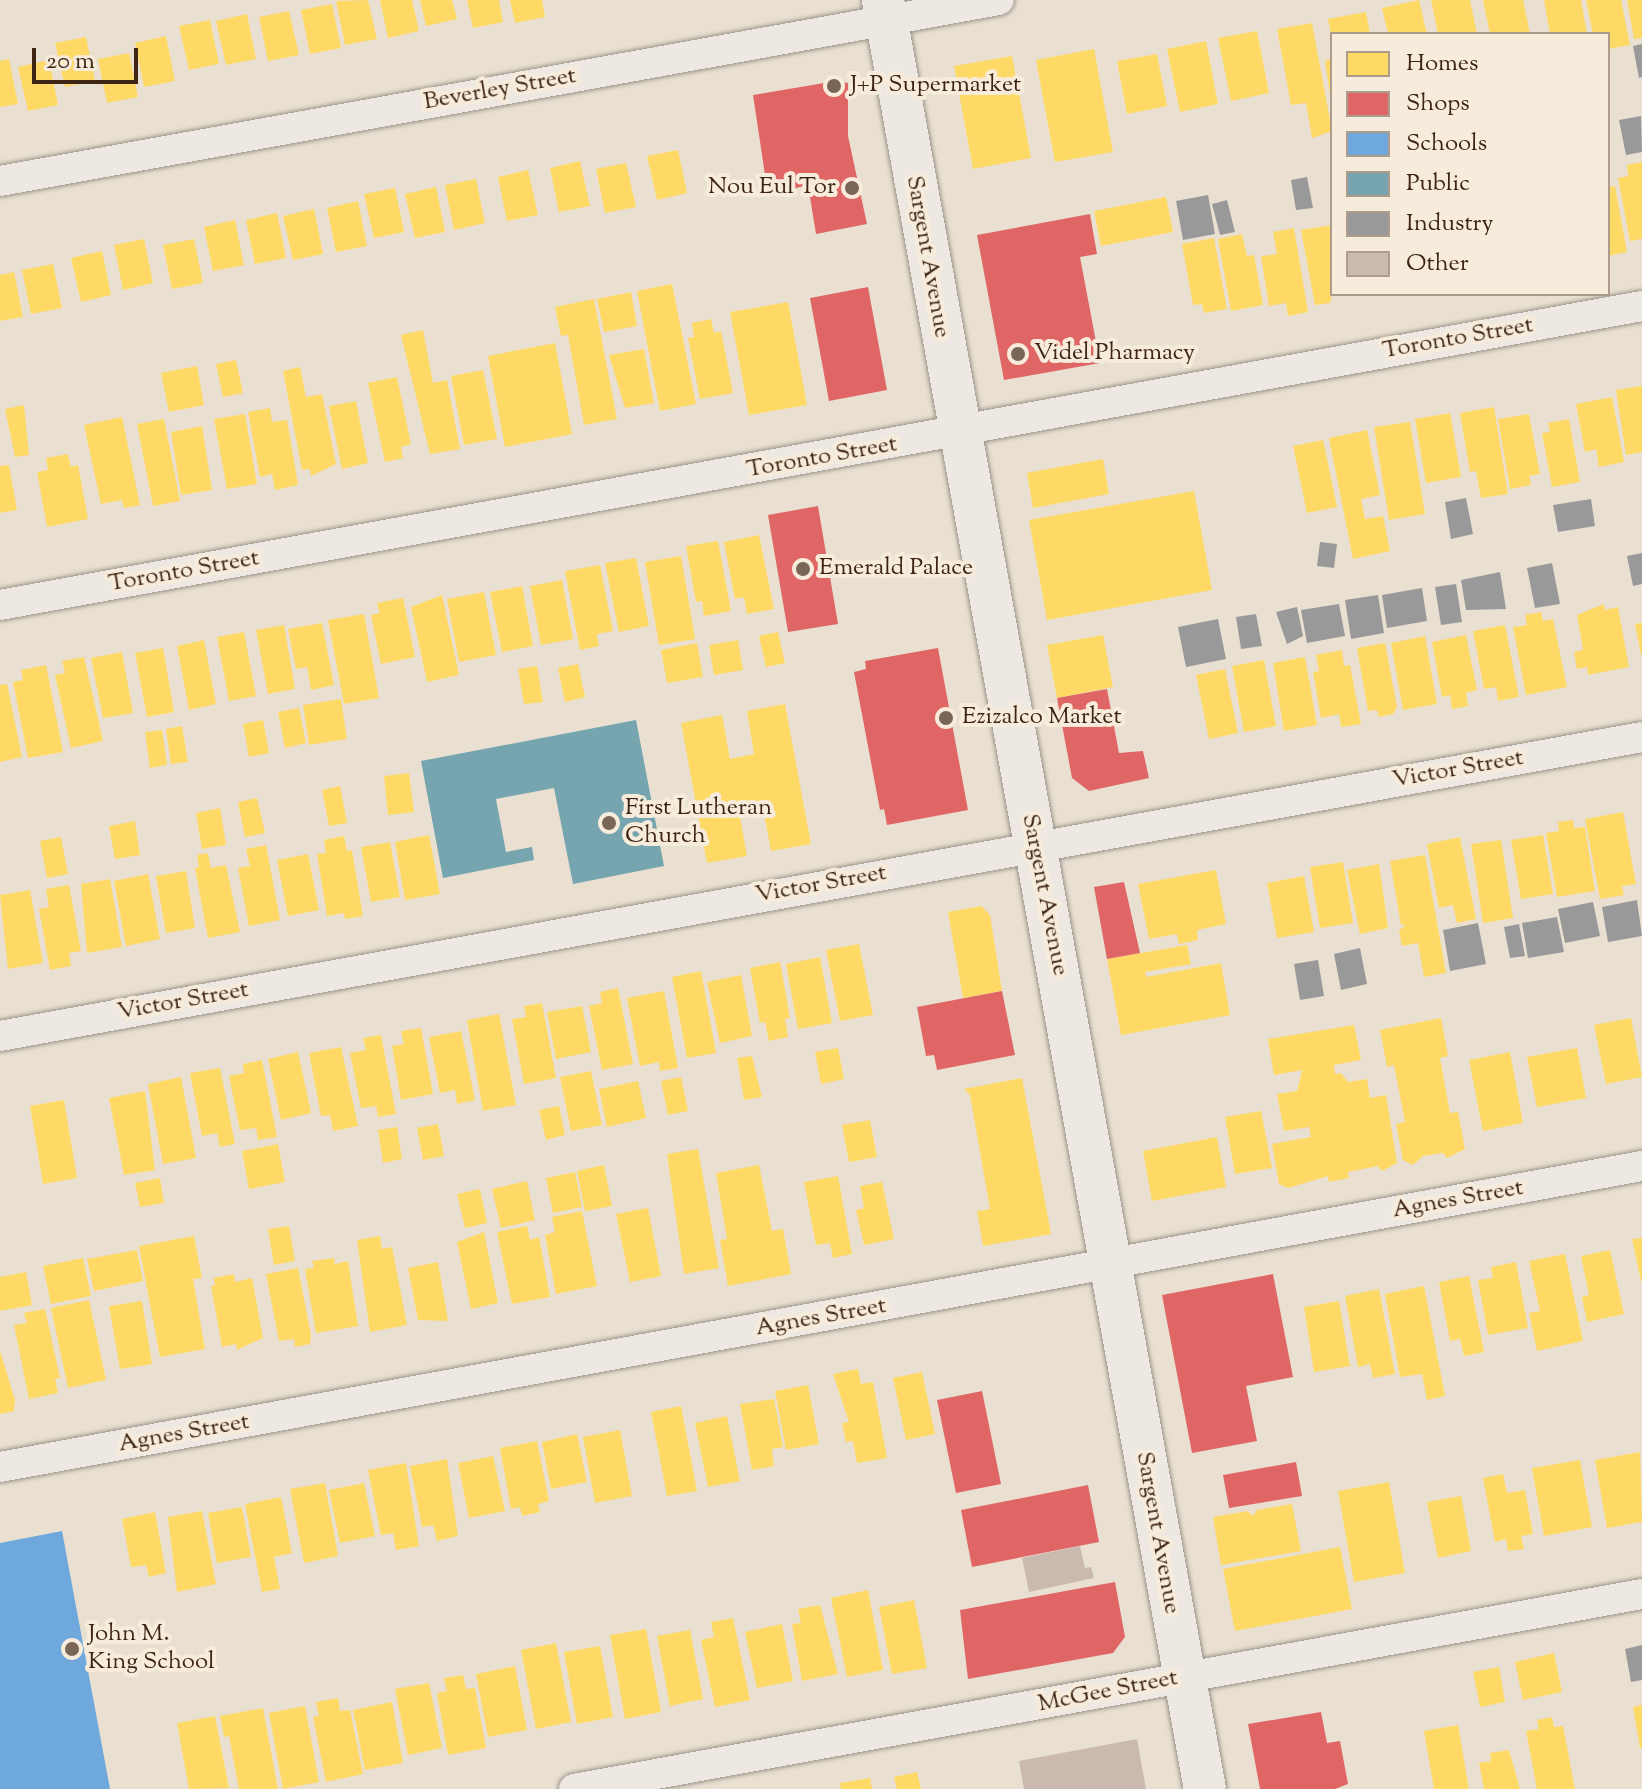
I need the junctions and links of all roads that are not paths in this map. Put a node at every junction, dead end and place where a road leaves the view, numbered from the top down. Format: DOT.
graph roads {
  1 [pos="999,0"];
  2 [pos="885,10"];
  3 [pos="0,181"];
  4 [pos="1642,306"];
  5 [pos="957,429"];
  6 [pos="0,605"];
  7 [pos="1642,737"];
  8 [pos="1034,848"];
  9 [pos="0,1036"];
  10 [pos="1642,1166"];
  11 [pos="1108,1265"];
  12 [pos="0,1467"];
  13 [pos="1642,1594"];
  14 [pos="1183,1678"];
  15 [pos="574,1789"];
  16 [pos="1205,1789"];
  1 -- 2 [label="street, Beverley Street"];
  2 -- 3 [label="street, Beverley Street"];
  2 -- 5 [label="main road, Sargent Avenue"];
  4 -- 5 [label="street, Toronto Street"];
  5 -- 6 [label="street, Toronto Street"];
  5 -- 8 [label="main road, Sargent Avenue"];
  7 -- 8 [label="street, Victor Street"];
  8 -- 9 [label="street, Victor Street"];
  8 -- 11 [label="main road, Sargent Avenue"];
  10 -- 11 [label="street, Agnes Street"];
  11 -- 12 [label="street, Agnes Street"];
  11 -- 14 [label="main road, Sargent Avenue"];
  13 -- 14 [label="street, McGee Street"];
  14 -- 15 [label="street, McGee Street"];
  14 -- 16 [label="main road, Sargent Avenue"];
}
